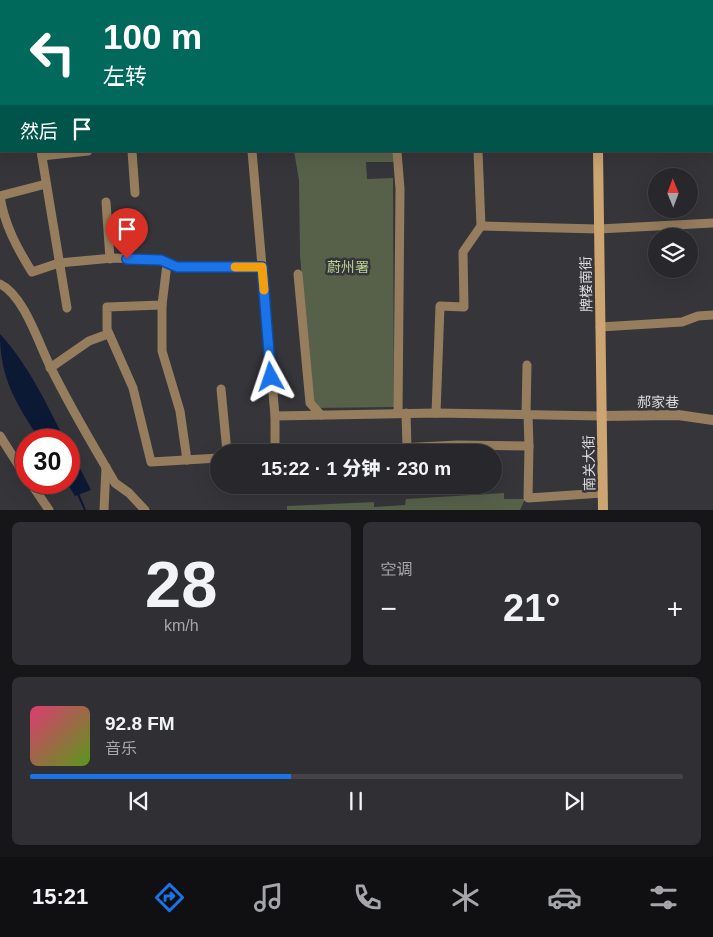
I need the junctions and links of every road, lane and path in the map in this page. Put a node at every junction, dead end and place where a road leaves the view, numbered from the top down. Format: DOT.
graph roads {
  1 [pos="72,152"];
  2 [pos="132,152"];
  3 [pos="252,152"];
  4 [pos="397,152"];
  5 [pos="478,152"];
  6 [pos="598,152"];
  7 [pos="41,154"];
  8 [pos="46,184"];
  9 [pos="135,193"];
  10 [pos="106,202"];
  11 [pos="713,223"];
  12 [pos="481,226"];
  13 [pos="599,229"];
  14 [pos="110,259"];
  15 [pos="59,263"];
  16 [pos="167,264"];
  17 [pos="262,267"];
  18 [pos="298,274"];
  19 [pos="0,284"];
  20 [pos="162,305"];
  21 [pos="67,308"];
  22 [pos="713,315"];
  23 [pos="600,327"];
  24 [pos="108,334"];
  25 [pos="527,365"];
  26 [pos="50,368"];
  27 [pos="221,389"];
  28 [pos="402,413"];
  29 [pos="436,413"];
  30 [pos="321,415"];
  31 [pos="527,415"];
  32 [pos="275,416"];
  33 [pos="602,416"];
  34 [pos="713,420"];
  35 [pos="0,436"];
  36 [pos="226,444"];
  37 [pos="275,444"];
  38 [pos="406,444"];
  39 [pos="502,446"];
  40 [pos="529,446"];
  41 [pos="210,459"];
  42 [pos="15,460"];
  43 [pos="187,460"];
  44 [pos="106,467"];
  45 [pos="603,493"];
  46 [pos="38,494"];
  47 [pos="49,510"];
  48 [pos="104,510"];
  49 [pos="145,510"];
  50 [pos="603,510"];
  1 -- 7 [label="street"];
  2 -- 9 [label="street"];
  3 -- 17 [label="street"];
  4 -- 28 [label="street"];
  5 -- 12 [label="street"];
  6 -- 13 [label="main road, 牌楼南街"];
  7 -- 8 [label="street"];
  8 -- 15 [label="street"];
  8 -- 15 [label="street"];
  10 -- 14 [label="street"];
  11 -- 13 [label="street"];
  12 -- 13 [label="street"];
  12 -- 29 [label="street"];
  13 -- 23 [label="main road, 牌楼南街"];
  14 -- 15 [label="street"];
  14 -- 16 [label="street"];
  15 -- 21 [label="street"];
  16 -- 17 [label="street"];
  16 -- 20 [label="street"];
  17 -- 32 [label="street"];
  18 -- 30 [label="street"];
  19 -- 26 [label="street"];
  20 -- 24 [label="street"];
  20 -- 43 [label="street"];
  22 -- 23 [label="street"];
  23 -- 33 [label="main road, 牌楼南街"];
  24 -- 26 [label="street"];
  24 -- 43 [label="street"];
  25 -- 31 [label="street"];
  26 -- 44 [label="street"];
  27 -- 36 [label="street"];
  28 -- 29 [label="street"];
  28 -- 30 [label="street"];
  28 -- 38 [label="street"];
  29 -- 31 [label="street"];
  30 -- 32 [label="street"];
  31 -- 33 [label="street"];
  31 -- 40 [label="street"];
  32 -- 37 [label="street"];
  33 -- 34 [label="street, 郝家巷"];
  33 -- 45 [label="main road, 南关大街"];
  35 -- 42 [label="street"];
  39 -- 40 [label="street"];
  40 -- 45 [label="street"];
  41 -- 43 [label="street"];
  44 -- 48 [label="street"];
  44 -- 49 [label="street"];
  45 -- 50 [label="main road, 南关大街"];
  46 -- 47 [label="street"];
}
